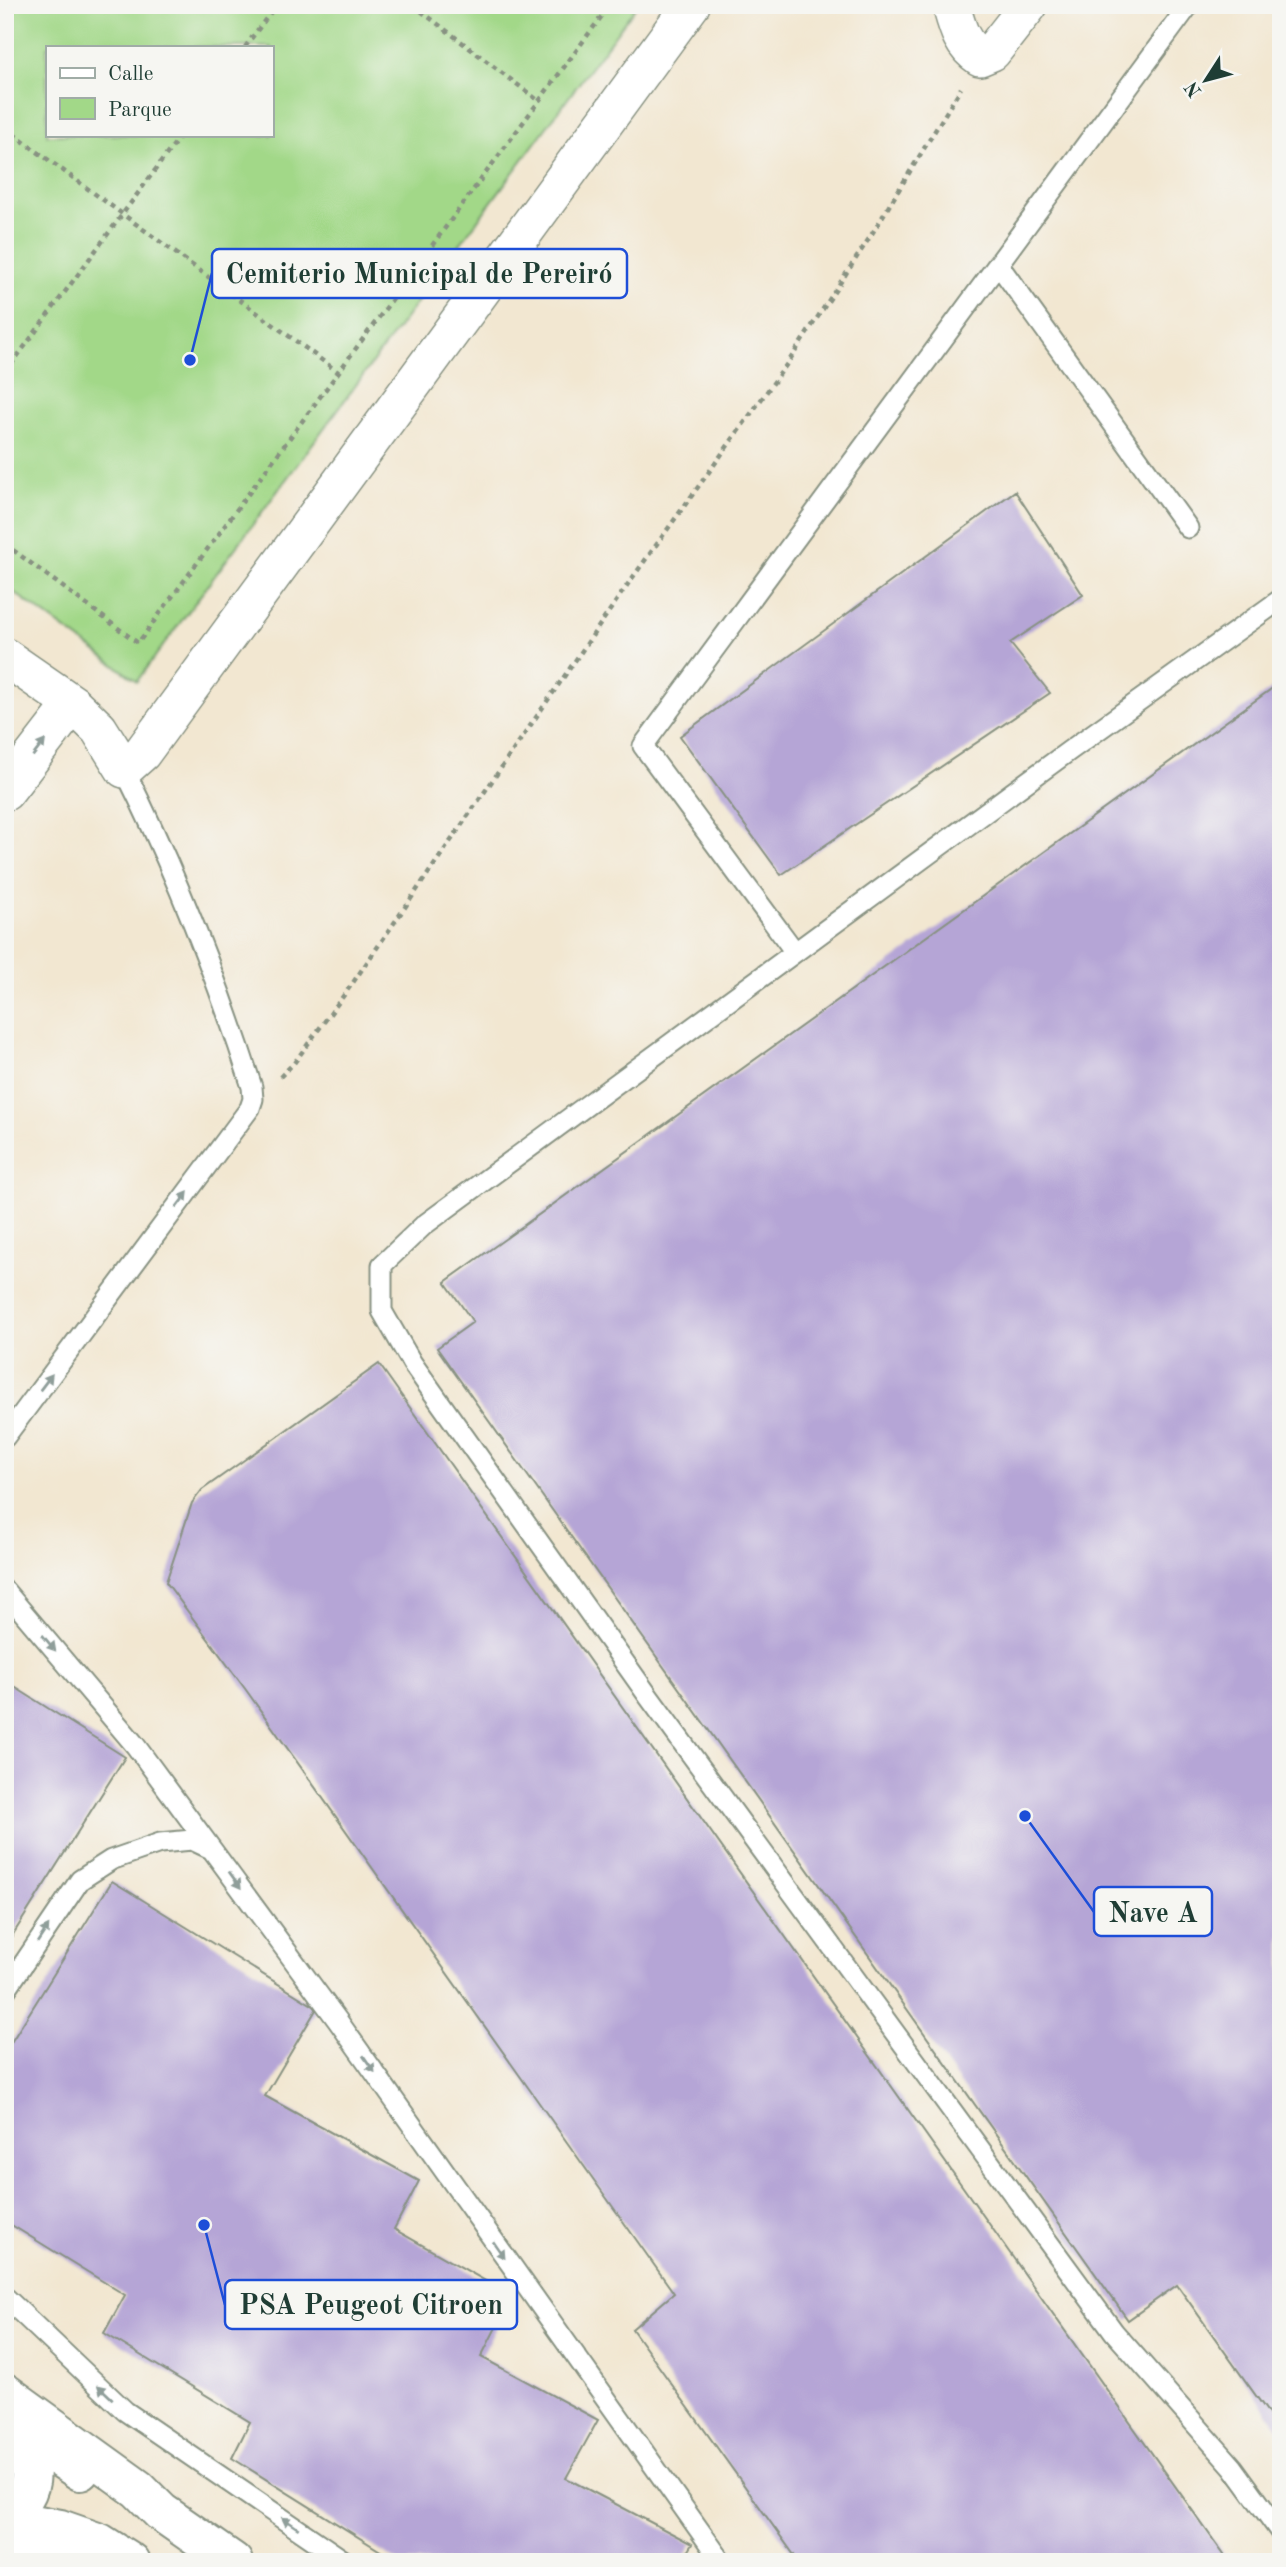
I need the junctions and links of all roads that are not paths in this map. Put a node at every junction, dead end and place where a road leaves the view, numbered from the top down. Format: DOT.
graph roads {
  1 [pos="691,5"];
  2 [pos="951,5"];
  3 [pos="1029,5"];
  4 [pos="1189,5"];
  5 [pos="998,264"];
  6 [pos="1188,528"];
  7 [pos="1281,599"];
  8 [pos="5,657"];
  9 [pos="73,704"];
  10 [pos="124,769"];
  11 [pos="5,792"];
  12 [pos="795,952"];
  13 [pos="5,1437"];
  14 [pos="5,1591"];
  15 [pos="212,1849"];
  16 [pos="5,1991"];
  17 [pos="5,2297"];
  18 [pos="5,2393"];
  19 [pos="14,2438"];
  20 [pos="161,2512"];
  21 [pos="1281,2533"];
  22 [pos="6,2536"];
  23 [pos="90,2562"];
  24 [pos="130,2562"];
  25 [pos="233,2562"];
  26 [pos="346,2562"];
  27 [pos="722,2562"];
  1 -- 10 [label="street"];
  2 -- 3 [label="street"];
  4 -- 5 [label="lane"];
  5 -- 6 [label="lane"];
  5 -- 12 [label="lane"];
  7 -- 12 [label="lane"];
  8 -- 9 [label="street"];
  9 -- 10 [label="street"];
  11 -- 9 [label="street, one-way"];
  13 -- 10 [label="lane, one-way"];
  12 -- 21 [label="lane"];
  14 -- 15 [label="lane, one-way"];
  16 -- 15 [label="lane, one-way"];
  15 -- 27 [label="lane, one-way"];
  26 -- 17 [label="lane, one-way"];
  18 -- 20 [label="main road"];
  19 -- 20 [label="main road"];
  19 -- 22 [label="main road"];
  20 -- 25 [label="main road"];
  22 -- 23 [label="main road"];
  22 -- 24 [label="main road"];
}
